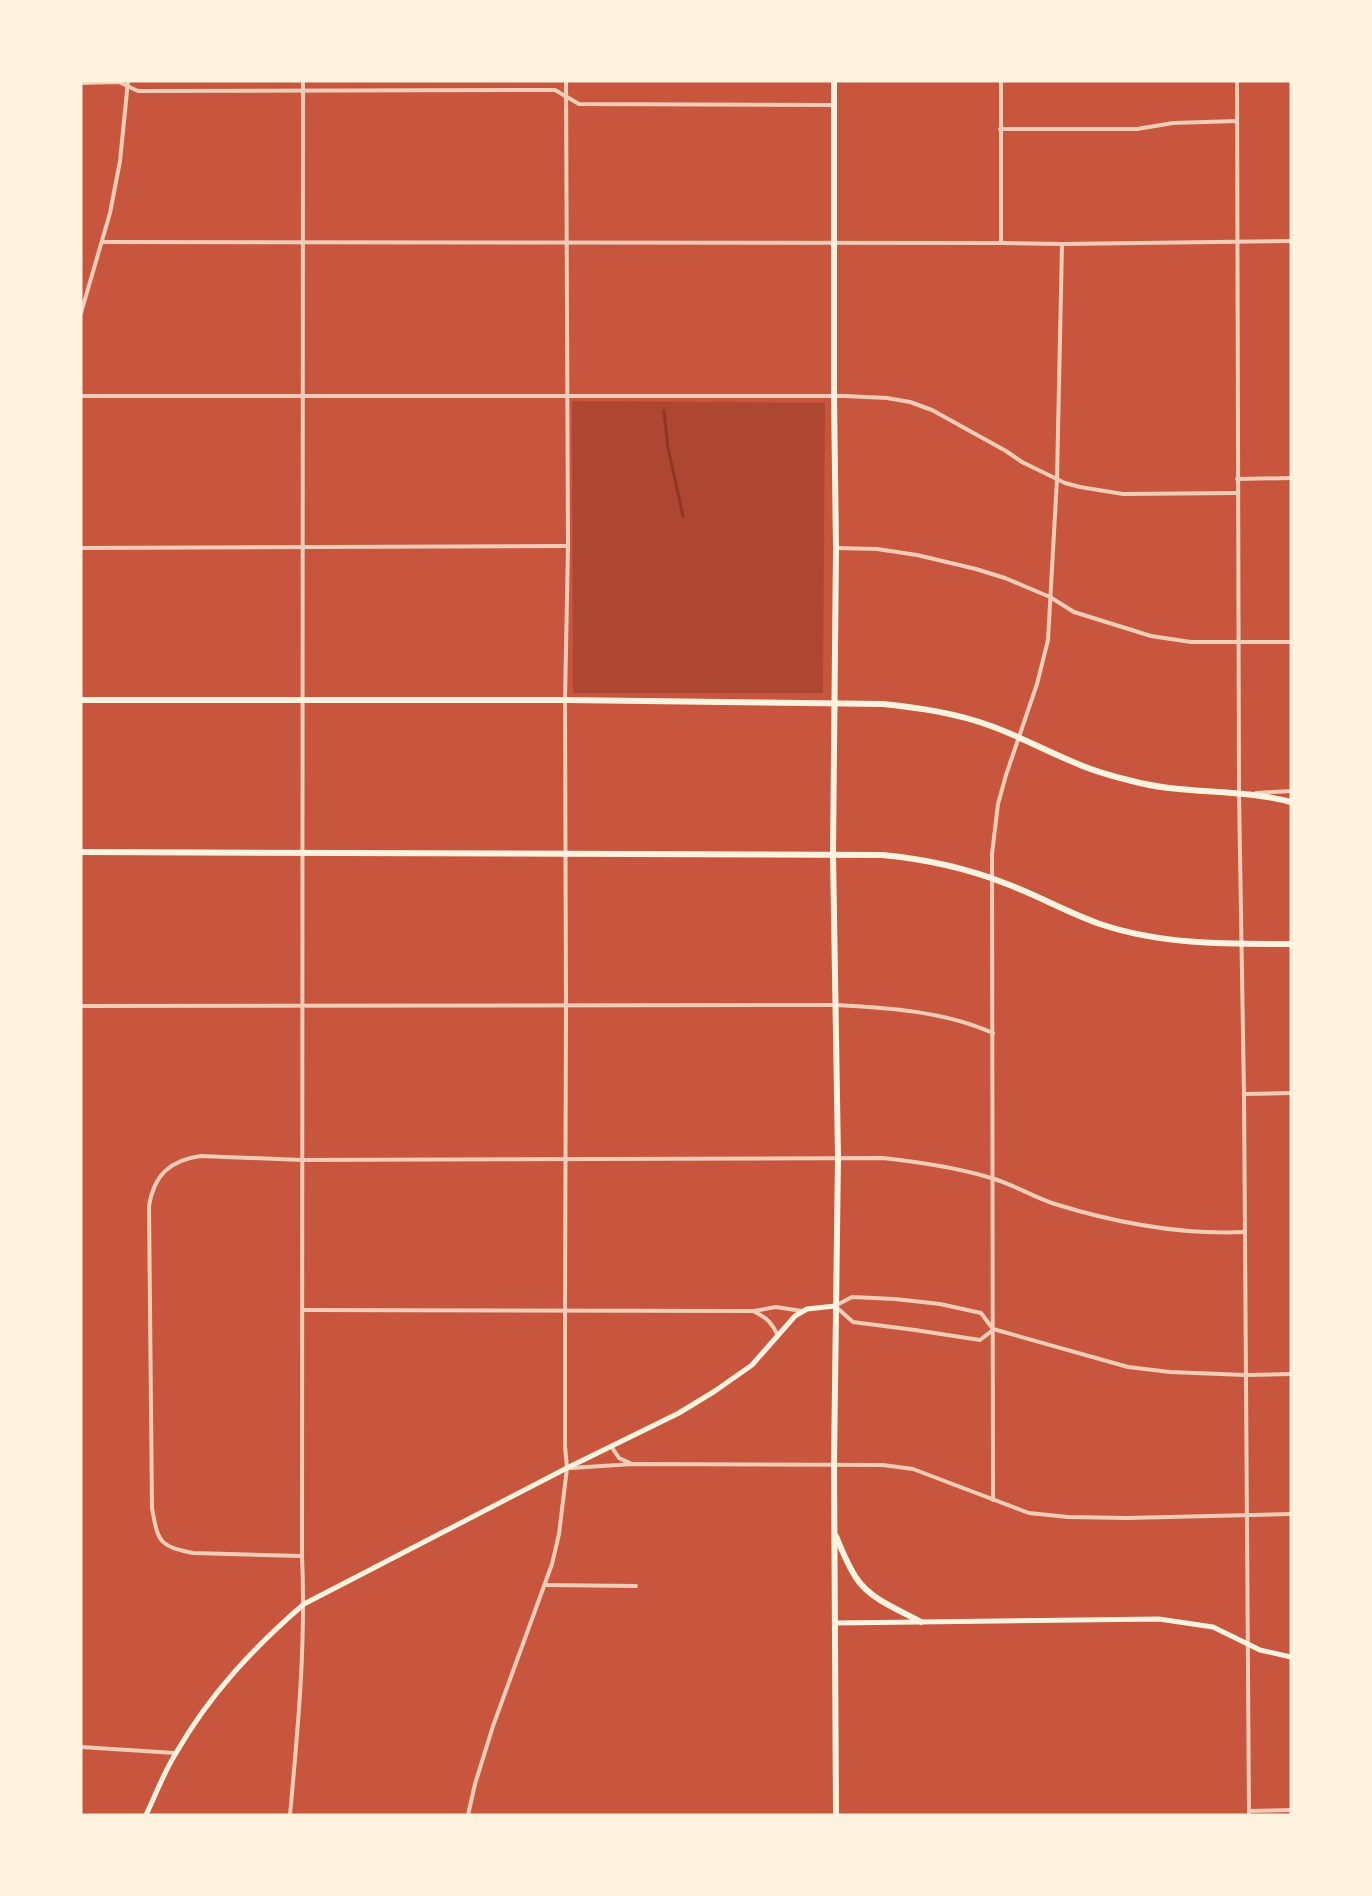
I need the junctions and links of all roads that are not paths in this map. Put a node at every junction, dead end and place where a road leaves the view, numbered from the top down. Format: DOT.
graph roads {
  1 [pos="303,81"];
  2 [pos="566,81"];
  3 [pos="834,81"];
  4 [pos="1001,81"];
  5 [pos="1237,81"];
  6 [pos="81,83"];
  7 [pos="128,83"];
  8 [pos="303,90"];
  9 [pos="567,97"];
  10 [pos="834,105"];
  11 [pos="1238,121"];
  12 [pos="1000,129"];
  13 [pos="303,241"];
  14 [pos="1291,241"];
  15 [pos="102,242"];
  16 [pos="1238,242"];
  17 [pos="567,243"];
  18 [pos="833,243"];
  19 [pos="1001,243"];
  20 [pos="1062,244"];
  21 [pos="81,313"];
  22 [pos="568,395"];
  23 [pos="81,396"];
  24 [pos="303,396"];
  25 [pos="834,396"];
  26 [pos="1291,478"];
  27 [pos="1057,479"];
  28 [pos="1237,479"];
  29 [pos="1238,493"];
  30 [pos="568,546"];
  31 [pos="81,548"];
  32 [pos="302,548"];
  33 [pos="836,548"];
  34 [pos="1050,597"];
  35 [pos="1239,642"];
  36 [pos="1291,642"];
  37 [pos="81,700"];
  38 [pos="302,700"];
  39 [pos="565,700"];
  40 [pos="834,702"];
  41 [pos="1019,737"];
  42 [pos="1291,791"];
  43 [pos="1239,793"];
  44 [pos="1250,794"];
  45 [pos="1291,802"];
  46 [pos="81,852"];
  47 [pos="302,853"];
  48 [pos="565,854"];
  49 [pos="833,854"];
  50 [pos="992,878"];
  51 [pos="1242,944"];
  52 [pos="1291,944"];
  53 [pos="836,1005"];
  54 [pos="81,1006"];
  55 [pos="303,1006"];
  56 [pos="566,1006"];
  57 [pos="993,1033"];
  58 [pos="1291,1093"];
  59 [pos="1244,1094"];
  60 [pos="838,1157"];
  61 [pos="565,1158"];
  62 [pos="302,1160"];
  63 [pos="992,1178"];
  64 [pos="1245,1232"];
  65 [pos="835,1306"];
  66 [pos="303,1310"];
  67 [pos="754,1311"];
  68 [pos="802,1311"];
  69 [pos="565,1312"];
  70 [pos="993,1329"];
  71 [pos="778,1336"];
  72 [pos="1291,1374"];
  73 [pos="1245,1375"];
  74 [pos="611,1446"];
  75 [pos="633,1464"];
  76 [pos="834,1464"];
  77 [pos="567,1468"];
  78 [pos="993,1500"];
  79 [pos="1247,1514"];
  80 [pos="1291,1514"];
  81 [pos="835,1534"];
  82 [pos="302,1556"];
  83 [pos="545,1585"];
  84 [pos="636,1586"];
  85 [pos="304,1604"];
  86 [pos="921,1622"];
  87 [pos="836,1623"];
  88 [pos="1249,1643"];
  89 [pos="1291,1657"];
  90 [pos="81,1747"];
  91 [pos="175,1753"];
  92 [pos="1291,1810"];
  93 [pos="1249,1813"];
  94 [pos="146,1815"];
  95 [pos="290,1815"];
  96 [pos="468,1815"];
  97 [pos="836,1815"];
  1 -- 8 [label="street"];
  2 -- 9 [label="street"];
  3 -- 10 [label="main road"];
  4 -- 12 [label="street"];
  5 -- 11 [label="street"];
  6 -- 7 [label="street"];
  7 -- 8 [label="street"];
  7 -- 15 [label="street"];
  8 -- 9 [label="street"];
  8 -- 13 [label="street"];
  9 -- 10 [label="street"];
  9 -- 17 [label="street"];
  10 -- 18 [label="main road"];
  11 -- 12 [label="street"];
  11 -- 16 [label="street"];
  12 -- 19 [label="street"];
  13 -- 15 [label="street"];
  13 -- 17 [label="street"];
  13 -- 24 [label="street"];
  14 -- 16 [label="street"];
  15 -- 21 [label="street"];
  16 -- 20 [label="street"];
  16 -- 28 [label="street"];
  17 -- 18 [label="street"];
  17 -- 22 [label="street"];
  18 -- 19 [label="street"];
  18 -- 25 [label="main road"];
  19 -- 20 [label="street"];
  20 -- 27 [label="street"];
  22 -- 24 [label="street"];
  22 -- 25 [label="street"];
  22 -- 30 [label="street"];
  23 -- 24 [label="street"];
  24 -- 32 [label="street"];
  25 -- 27 [label="street"];
  25 -- 33 [label="main road"];
  26 -- 28 [label="street"];
  27 -- 29 [label="street"];
  27 -- 34 [label="street"];
  28 -- 29 [label="street"];
  29 -- 35 [label="street"];
  30 -- 32 [label="street"];
  30 -- 39 [label="street"];
  31 -- 32 [label="street"];
  32 -- 38 [label="street"];
  33 -- 34 [label="street"];
  33 -- 40 [label="main road"];
  34 -- 35 [label="street"];
  34 -- 41 [label="street"];
  35 -- 36 [label="street"];
  35 -- 43 [label="street"];
  37 -- 38 [label="main road"];
  38 -- 39 [label="main road"];
  38 -- 47 [label="street"];
  39 -- 40 [label="main road"];
  39 -- 48 [label="street"];
  40 -- 41 [label="main road"];
  40 -- 49 [label="main road"];
  41 -- 43 [label="main road"];
  41 -- 50 [label="street"];
  42 -- 44 [label="street"];
  43 -- 44 [label="main road"];
  43 -- 51 [label="street"];
  44 -- 45 [label="main road"];
  46 -- 47 [label="main road"];
  47 -- 48 [label="main road"];
  47 -- 55 [label="street"];
  48 -- 49 [label="main road"];
  48 -- 56 [label="street"];
  49 -- 50 [label="main road"];
  49 -- 53 [label="main road"];
  50 -- 51 [label="main road"];
  50 -- 57 [label="street"];
  51 -- 52 [label="main road"];
  51 -- 59 [label="street"];
  53 -- 56 [label="street"];
  53 -- 57 [label="street"];
  53 -- 60 [label="main road"];
  54 -- 55 [label="street"];
  55 -- 56 [label="street"];
  55 -- 62 [label="street"];
  56 -- 61 [label="street"];
  57 -- 63 [label="street"];
  58 -- 59 [label="street"];
  59 -- 64 [label="street"];
  60 -- 61 [label="street"];
  60 -- 63 [label="street"];
  60 -- 65 [label="main road"];
  61 -- 62 [label="street"];
  61 -- 69 [label="street"];
  62 -- 66 [label="street"];
  62 -- 82 [label="street"];
  63 -- 64 [label="street"];
  63 -- 70 [label="street"];
  64 -- 73 [label="street"];
  65 -- 68 [label="main road"];
  65 -- 70 [label="street"];
  65 -- 70 [label="street"];
  65 -- 76 [label="main road"];
  66 -- 69 [label="street"];
  66 -- 82 [label="street"];
  67 -- 68 [label="street"];
  67 -- 69 [label="street"];
  67 -- 71 [label="street"];
  68 -- 71 [label="main road"];
  69 -- 77 [label="street"];
  70 -- 73 [label="street"];
  70 -- 78 [label="street"];
  71 -- 74 [label="main road"];
  72 -- 73 [label="street"];
  73 -- 79 [label="street"];
  74 -- 75 [label="street"];
  74 -- 77 [label="main road"];
  75 -- 76 [label="street"];
  75 -- 77 [label="street"];
  76 -- 78 [label="street"];
  76 -- 81 [label="main road"];
  77 -- 83 [label="street"];
  77 -- 85 [label="main road"];
  78 -- 79 [label="street"];
  79 -- 80 [label="street"];
  79 -- 88 [label="street"];
  81 -- 86 [label="main road"];
  81 -- 87 [label="main road"];
  82 -- 85 [label="street"];
  83 -- 84 [label="street"];
  83 -- 96 [label="street"];
  85 -- 91 [label="main road"];
  85 -- 95 [label="street"];
  86 -- 87 [label="main road"];
  86 -- 88 [label="main road"];
  87 -- 97 [label="main road"];
  88 -- 89 [label="main road"];
  88 -- 93 [label="street"];
  90 -- 91 [label="street"];
  91 -- 94 [label="main road"];
  92 -- 93 [label="street"];
}
